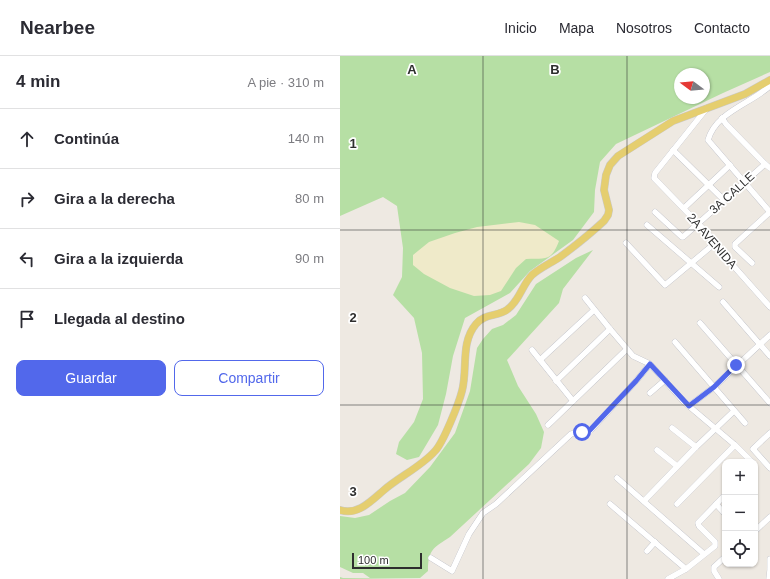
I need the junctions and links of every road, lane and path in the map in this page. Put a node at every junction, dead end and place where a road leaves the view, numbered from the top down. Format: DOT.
graph roads {
  1 [pos="770,80"];
  2 [pos="770,86"];
  3 [pos="707,107"];
  4 [pos="722,118"];
  5 [pos="673,150"];
  6 [pos="730,165"];
  7 [pos="767,166"];
  8 [pos="745,182"];
  9 [pos="709,185"];
  10 [pos="724,200"];
  11 [pos="684,208"];
  12 [pos="655,212"];
  13 [pos="770,212"];
  14 [pos="698,224"];
  15 [pos="647,225"];
  16 [pos="626,243"];
  17 [pos="714,244"];
  18 [pos="752,263"];
  19 [pos="691,264"];
  20 [pos="719,287"];
  21 [pos="585,298"];
  22 [pos="723,302"];
  23 [pos="770,307"];
  24 [pos="594,310"];
  25 [pos="700,323"];
  26 [pos="610,329"];
  27 [pos="770,335"];
  28 [pos="675,342"];
  29 [pos="760,344"];
  30 [pos="627,349"];
  31 [pos="532,350"];
  32 [pos="770,356"];
  33 [pos="540,360"];
  34 [pos="650,364"];
  35 [pos="736,365"];
  36 [pos="665,380"];
  37 [pos="556,381"];
  38 [pos="714,387"];
  39 [pos="650,394"];
  40 [pos="573,401"];
  41 [pos="770,403"];
  42 [pos="689,406"];
  43 [pos="734,411"];
  44 [pos="745,423"];
  45 [pos="548,425"];
  46 [pos="672,428"];
  47 [pos="715,428"];
  48 [pos="770,433"];
  49 [pos="735,445"];
  50 [pos="696,447"];
  51 [pos="657,450"];
  52 [pos="749,459"];
  53 [pos="677,466"];
  54 [pos="769,466"];
  55 [pos="617,478"];
  56 [pos="724,495"];
  57 [pos="644,500"];
  58 [pos="610,504"];
  59 [pos="677,504"];
  60 [pos="716,504"];
  61 [pos="340,510"];
  62 [pos="722,511"];
  63 [pos="770,517"];
  64 [pos="758,528"];
  65 [pos="655,542"];
  66 [pos="647,551"];
  67 [pos="704,554"];
  68 [pos="431,558"];
  69 [pos="770,559"];
  70 [pos="722,560"];
  71 [pos="686,569"];
  72 [pos="770,569"];
  73 [pos="668,579"];
  74 [pos="719,579"];
  75 [pos="769,579"];
  1 -- 3 [label="main road"];
  2 -- 4 [label="street"];
  3 -- 5 [label="street"];
  3 -- 61 [label="main road"];
  4 -- 6 [label="street"];
  4 -- 7 [label="street"];
  5 -- 9 [label="street"];
  5 -- 11 [label="street, 2A AVENIDA"];
  6 -- 8 [label="street"];
  6 -- 9 [label="street"];
  7 -- 8 [label="street, 3A CALLE"];
  8 -- 10 [label="street, 3A CALLE"];
  8 -- 13 [label="street"];
  9 -- 10 [label="street"];
  9 -- 11 [label="street"];
  10 -- 14 [label="street, 3A CALLE"];
  11 -- 14 [label="street, 2A AVENIDA"];
  12 -- 14 [label="street, 3A CALLE"];
  13 -- 18 [label="street"];
  14 -- 17 [label="street, 2A AVENIDA"];
  15 -- 19 [label="street"];
  16 -- 19 [label="street"];
  17 -- 19 [label="street"];
  17 -- 23 [label="street, 2A AVENIDA"];
  19 -- 20 [label="street"];
  21 -- 24 [label="street"];
  22 -- 29 [label="street"];
  24 -- 26 [label="street"];
  24 -- 33 [label="street"];
  25 -- 35 [label="street"];
  26 -- 30 [label="street"];
  26 -- 37 [label="street"];
  27 -- 29 [label="street"];
  28 -- 38 [label="street"];
  29 -- 32 [label="street"];
  29 -- 35 [label="street"];
  30 -- 34 [label="street"];
  30 -- 40 [label="street"];
  31 -- 33 [label="street"];
  33 -- 37 [label="street"];
  34 -- 36 [label="street"];
  34 -- 68 [label="street"];
  35 -- 38 [label="street"];
  35 -- 41 [label="street"];
  36 -- 39 [label="street"];
  36 -- 42 [label="street"];
  37 -- 40 [label="street"];
  38 -- 42 [label="street"];
  38 -- 43 [label="street"];
  40 -- 45 [label="street"];
  42 -- 47 [label="street"];
  43 -- 44 [label="street"];
  43 -- 47 [label="street"];
  46 -- 50 [label="street"];
  47 -- 49 [label="street"];
  47 -- 50 [label="street"];
  48 -- 54 [label="street"];
  49 -- 52 [label="street"];
  49 -- 59 [label="street"];
  50 -- 53 [label="street"];
  51 -- 53 [label="street"];
  53 -- 57 [label="street"];
  55 -- 57 [label="street"];
  56 -- 60 [label="street"];
  57 -- 67 [label="street"];
  58 -- 65 [label="street"];
  60 -- 62 [label="street"];
  60 -- 67 [label="street"];
  63 -- 64 [label="street"];
  65 -- 66 [label="street"];
  65 -- 71 [label="street"];
  67 -- 71 [label="street"];
  69 -- 72 [label="street"];
  70 -- 74 [label="street"];
  71 -- 73 [label="street"];
  72 -- 75 [label="street"];
}
